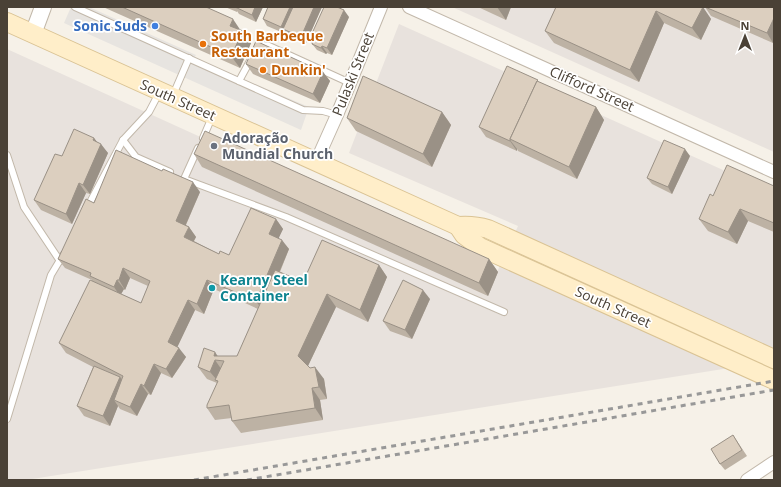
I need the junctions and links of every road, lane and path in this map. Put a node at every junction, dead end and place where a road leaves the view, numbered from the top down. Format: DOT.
graph roads {
  1 [pos="43,7"];
  2 [pos="75,7"];
  3 [pos="380,7"];
  4 [pos="409,7"];
  5 [pos="7,22"];
  6 [pos="33,34"];
  7 [pos="189,58"];
  8 [pos="239,81"];
  9 [pos="350,83"];
  10 [pos="166,94"];
  11 [pos="337,115"];
  12 [pos="213,116"];
  13 [pos="123,140"];
  14 [pos="7,155"];
  15 [pos="316,162"];
  16 [pos="774,172"];
  17 [pos="184,179"];
  18 [pos="84,214"];
  19 [pos="458,226"];
  20 [pos="66,248"];
  21 [pos="60,261"];
  22 [pos="504,312"];
  23 [pos="774,359"];
  24 [pos="774,380"];
  25 [pos="7,419"];
  26 [pos="774,462"];
  27 [pos="747,480"];
  1 -- 6 [label="street"];
  2 -- 7 [label="lane"];
  3 -- 9 [label="street, Pulaski Street"];
  4 -- 16 [label="street, Clifford Street"];
  5 -- 6 [label="main road, South Street"];
  6 -- 10 [label="main road, South Street"];
  7 -- 8 [label="lane"];
  7 -- 10 [label="lane"];
  8 -- 9 [label="lane"];
  8 -- 11 [label="lane"];
  9 -- 11 [label="street, Pulaski Street"];
  10 -- 12 [label="main road, South Street"];
  10 -- 13 [label="lane"];
  11 -- 15 [label="street, Pulaski Street"];
  12 -- 15 [label="main road, South Street"];
  12 -- 17 [label="lane"];
  13 -- 17 [label="lane"];
  13 -- 18 [label="lane"];
  14 -- 21 [label="lane"];
  15 -- 19 [label="main road, South Street"];
  17 -- 22 [label="lane"];
  19 -- 23 [label="main road, South Street"];
  19 -- 24 [label="main road, South Street"];
  20 -- 21 [label="lane"];
  21 -- 25 [label="lane"];
  26 -- 27 [label="street"];
}
